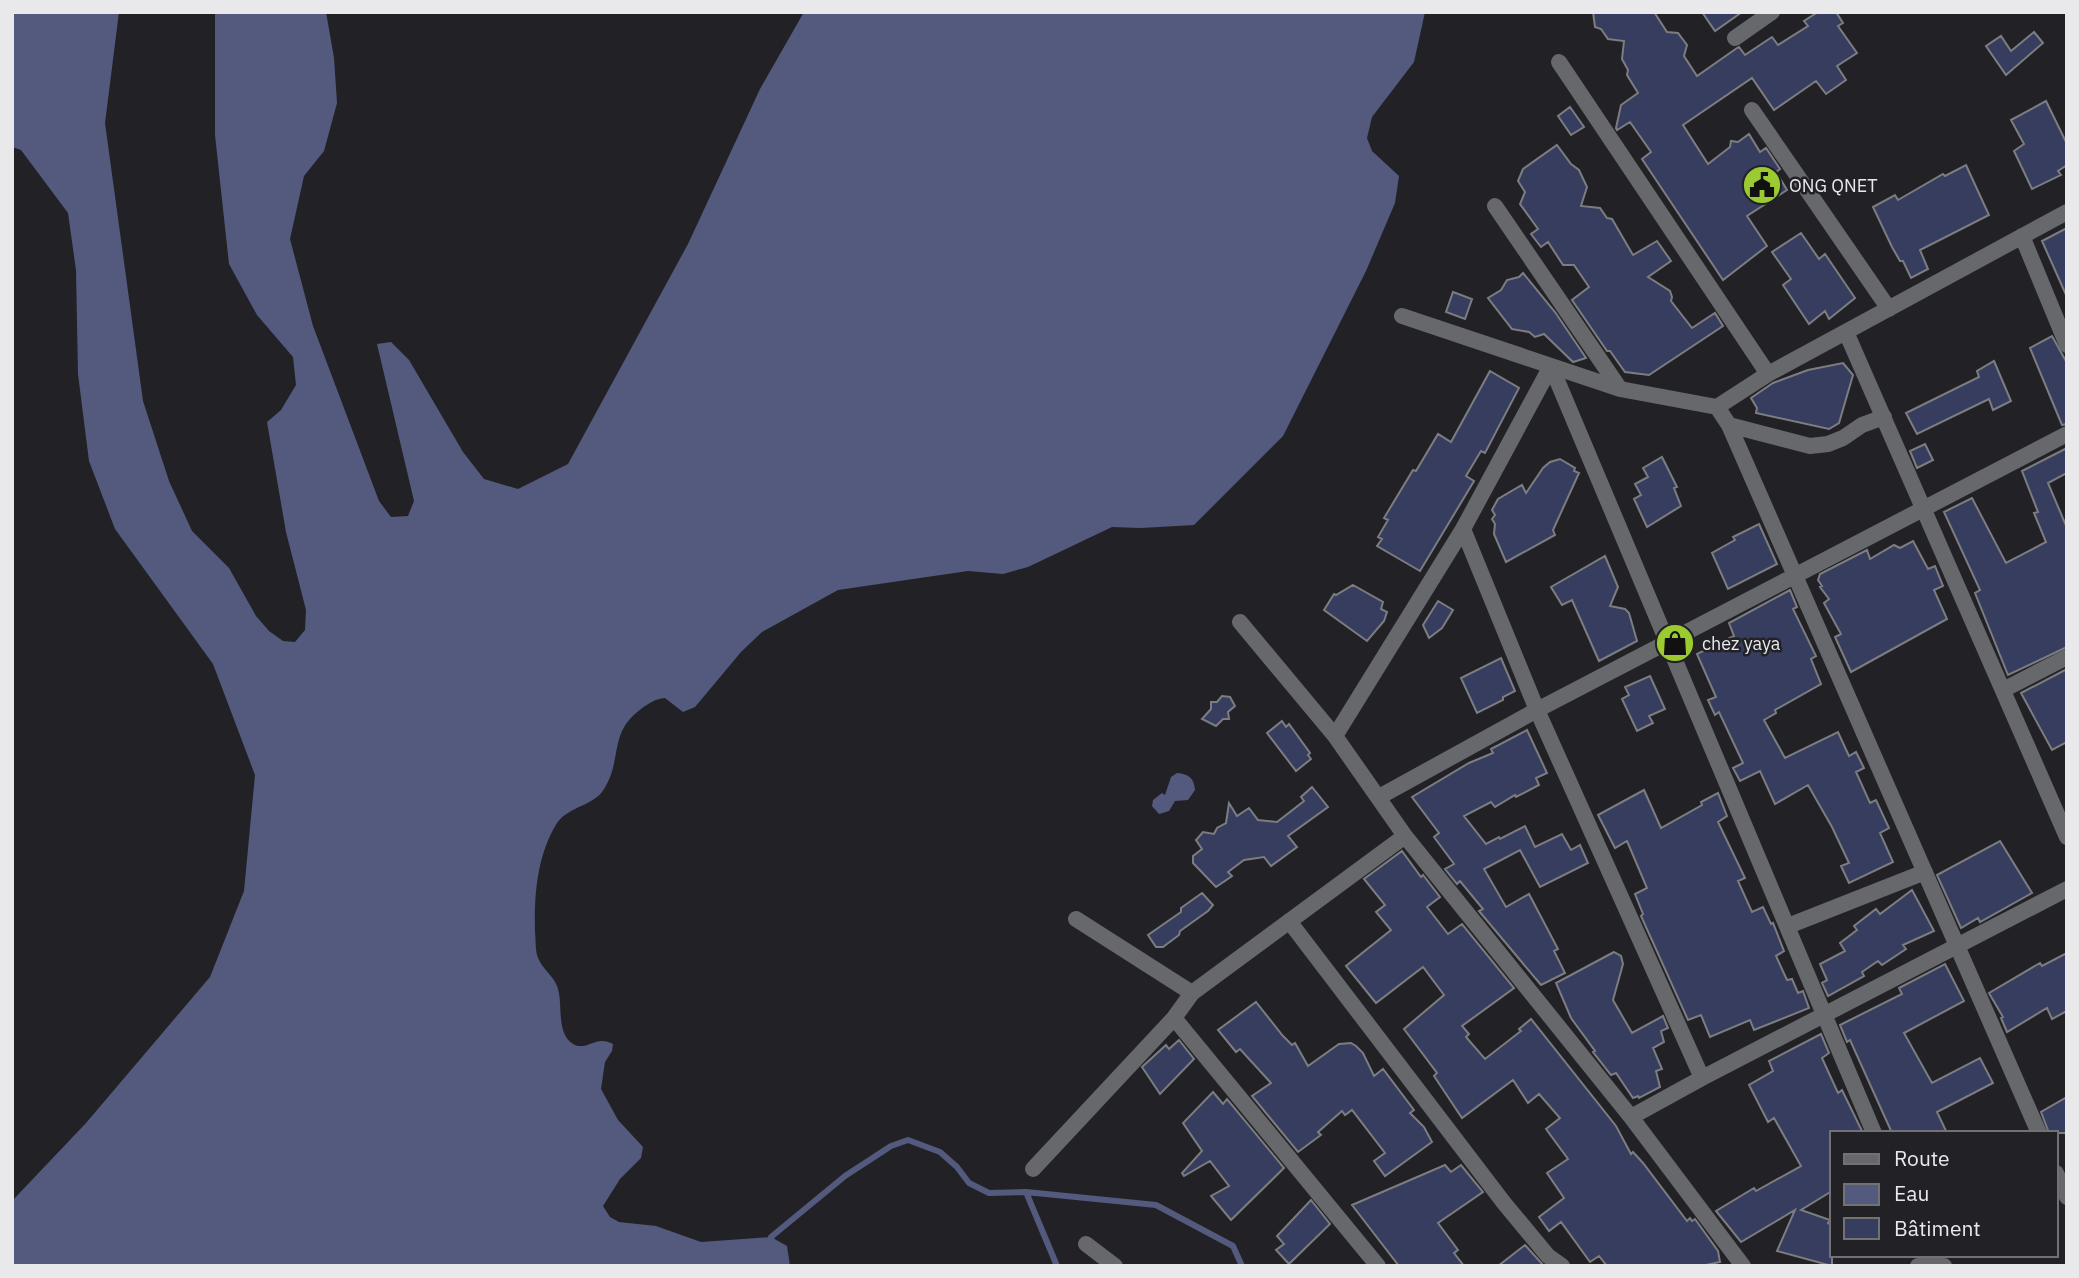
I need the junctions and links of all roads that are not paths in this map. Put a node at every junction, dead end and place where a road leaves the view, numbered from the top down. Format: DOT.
graph roads {
  1 [pos="1772,12"];
  2 [pos="1735,37"];
  3 [pos="1559,62"];
  4 [pos="1752,110"];
  5 [pos="1494,206"];
  6 [pos="2067,212"];
  7 [pos="2022,236"];
  8 [pos="1889,309"];
  9 [pos="1402,316"];
  10 [pos="1846,332"];
  11 [pos="2067,345"];
  12 [pos="1551,366"];
  13 [pos="1769,374"];
  14 [pos="1620,388"];
  15 [pos="1717,407"];
  16 [pos="1884,418"];
  17 [pos="1729,425"];
  18 [pos="2067,435"];
  19 [pos="1924,509"];
  20 [pos="1463,529"];
  21 [pos="1795,576"];
  22 [pos="1240,622"];
  23 [pos="1668,642"];
  24 [pos="2067,657"];
  25 [pos="2003,690"];
  26 [pos="1537,710"];
  27 [pos="1335,736"];
  28 [pos="1379,797"];
  29 [pos="1405,836"];
  30 [pos="2067,837"];
  31 [pos="1924,872"];
  32 [pos="2067,889"];
  33 [pos="1076,919"];
  34 [pos="1289,921"];
  35 [pos="1788,926"];
  36 [pos="1957,947"];
  37 [pos="1192,993"];
  38 [pos="1825,1016"];
  39 [pos="1174,1018"];
  40 [pos="1702,1078"];
  41 [pos="1631,1117"];
  42 [pos="1873,1131"];
  43 [pos="2038,1131"];
  44 [pos="1034,1169"];
  45 [pos="2058,1177"];
  46 [pos="2067,1197"];
  47 [pos="1086,1244"];
  48 [pos="1115,1266"];
  49 [pos="1378,1266"];
  50 [pos="1562,1266"];
  51 [pos="1743,1266"];
  1 -- 2 [label="street"];
  3 -- 13 [label="street"];
  4 -- 8 [label="street"];
  5 -- 14 [label="street"];
  6 -- 7 [label="street"];
  7 -- 8 [label="street"];
  7 -- 11 [label="street"];
  8 -- 10 [label="street"];
  9 -- 12 [label="street"];
  10 -- 13 [label="street"];
  10 -- 16 [label="street"];
  12 -- 14 [label="street"];
  12 -- 20 [label="street"];
  12 -- 23 [label="street"];
  13 -- 15 [label="street"];
  14 -- 15 [label="street"];
  15 -- 17 [label="street"];
  16 -- 17 [label="street"];
  16 -- 19 [label="street"];
  17 -- 21 [label="street"];
  18 -- 19 [label="street"];
  19 -- 21 [label="street"];
  19 -- 25 [label="street"];
  20 -- 26 [label="street"];
  20 -- 27 [label="street"];
  21 -- 23 [label="street"];
  21 -- 31 [label="street"];
  22 -- 27 [label="street"];
  23 -- 26 [label="street"];
  23 -- 35 [label="street"];
  24 -- 25 [label="street"];
  25 -- 30 [label="street"];
  26 -- 28 [label="street"];
  26 -- 40 [label="street"];
  27 -- 28 [label="street"];
  28 -- 29 [label="street"];
  29 -- 34 [label="street"];
  29 -- 41 [label="street"];
  31 -- 35 [label="street"];
  31 -- 36 [label="street"];
  32 -- 36 [label="street"];
  33 -- 37 [label="street"];
  34 -- 37 [label="street"];
  34 -- 50 [label="street"];
  35 -- 38 [label="street"];
  36 -- 38 [label="street"];
  36 -- 43 [label="street"];
  37 -- 39 [label="street"];
  38 -- 40 [label="street"];
  38 -- 42 [label="street"];
  39 -- 44 [label="street"];
  39 -- 49 [label="street"];
  40 -- 41 [label="street"];
  41 -- 51 [label="street"];
  45 -- 46 [label="street"];
  47 -- 48 [label="street"];
}
